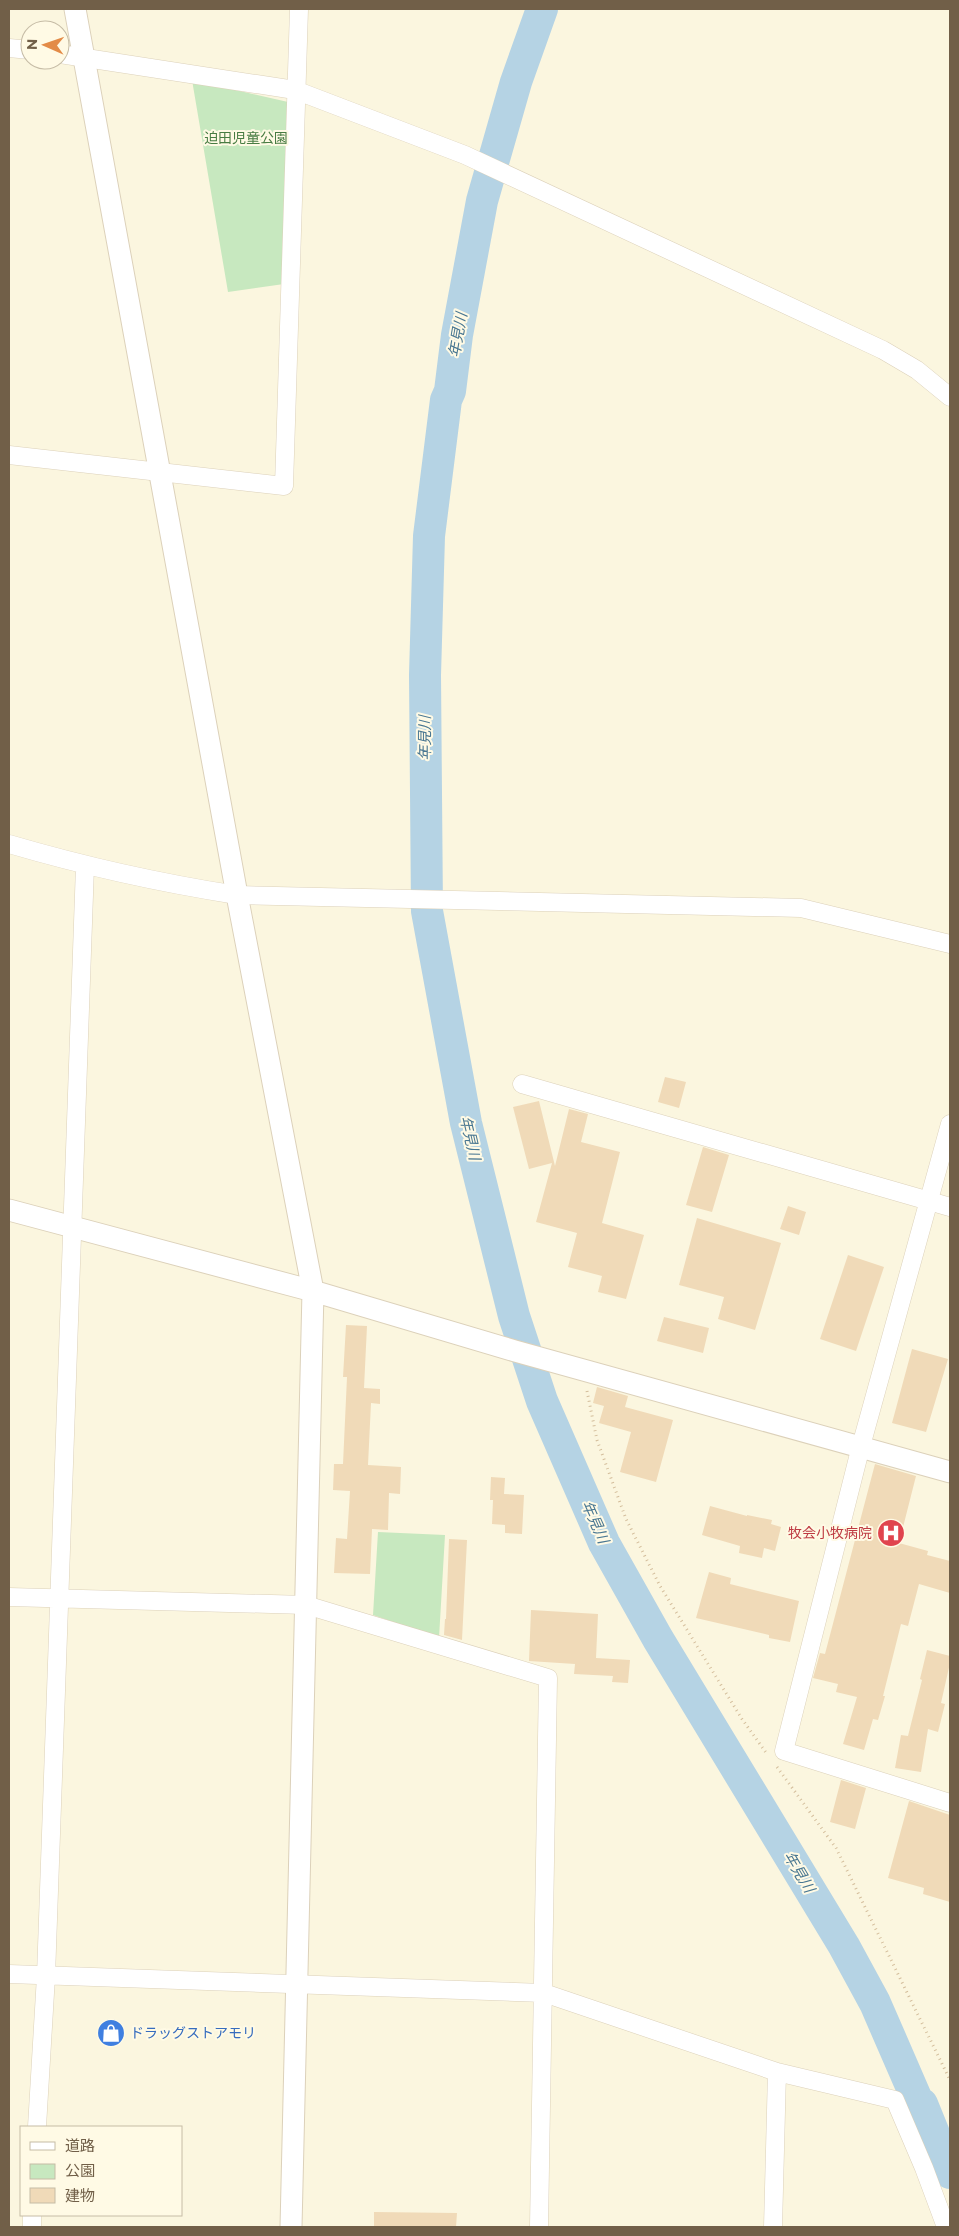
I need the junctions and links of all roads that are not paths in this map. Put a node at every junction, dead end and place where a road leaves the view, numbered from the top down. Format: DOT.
graph roads {
  1 [pos="75,9"];
  2 [pos="299,9"];
  3 [pos="70,55"];
  4 [pos="85,57"];
  5 [pos="295,90"];
  6 [pos="950,397"];
  7 [pos="9,455"];
  8 [pos="159,473"];
  9 [pos="9,844"];
  10 [pos="85,866"];
  11 [pos="237,895"];
  12 [pos="950,944"];
  13 [pos="522,1084"];
  14 [pos="950,1124"];
  15 [pos="930,1202"];
  16 [pos="950,1207"];
  17 [pos="9,1210"];
  18 [pos="74,1227"];
  19 [pos="313,1291"];
  20 [pos="861,1446"];
  21 [pos="950,1472"];
  22 [pos="9,1596"];
  23 [pos="60,1598"];
  24 [pos="306,1606"];
  25 [pos="950,1803"];
  26 [pos="9,1974"];
  27 [pos="46,1976"];
  28 [pos="297,1985"];
  29 [pos="544,1993"];
  30 [pos="777,2072"];
  31 [pos="38,2126"];
  32 [pos="291,2227"];
  33 [pos="539,2227"];
  34 [pos="773,2227"];
  35 [pos="946,2227"];
  1 -- 4 [label="street"];
  2 -- 5 [label="street"];
  3 -- 4 [label="street"];
  4 -- 5 [label="street"];
  4 -- 8 [label="street"];
  5 -- 6 [label="street"];
  5 -- 8 [label="street"];
  7 -- 8 [label="street"];
  8 -- 11 [label="street"];
  9 -- 10 [label="street"];
  10 -- 11 [label="street"];
  10 -- 18 [label="street"];
  11 -- 12 [label="street"];
  11 -- 19 [label="street"];
  13 -- 15 [label="street"];
  14 -- 15 [label="street"];
  15 -- 16 [label="street"];
  15 -- 20 [label="street"];
  17 -- 18 [label="street"];
  18 -- 19 [label="street"];
  18 -- 23 [label="street"];
  19 -- 20 [label="street"];
  19 -- 24 [label="street"];
  20 -- 21 [label="street"];
  20 -- 25 [label="street"];
  22 -- 23 [label="street"];
  23 -- 24 [label="street"];
  23 -- 27 [label="street"];
  24 -- 28 [label="street"];
  24 -- 29 [label="street"];
  26 -- 27 [label="street"];
  27 -- 28 [label="street"];
  27 -- 31 [label="street"];
  28 -- 29 [label="street"];
  28 -- 32 [label="street"];
  29 -- 30 [label="street"];
  29 -- 33 [label="street"];
  30 -- 34 [label="street"];
  30 -- 35 [label="street"];
}
